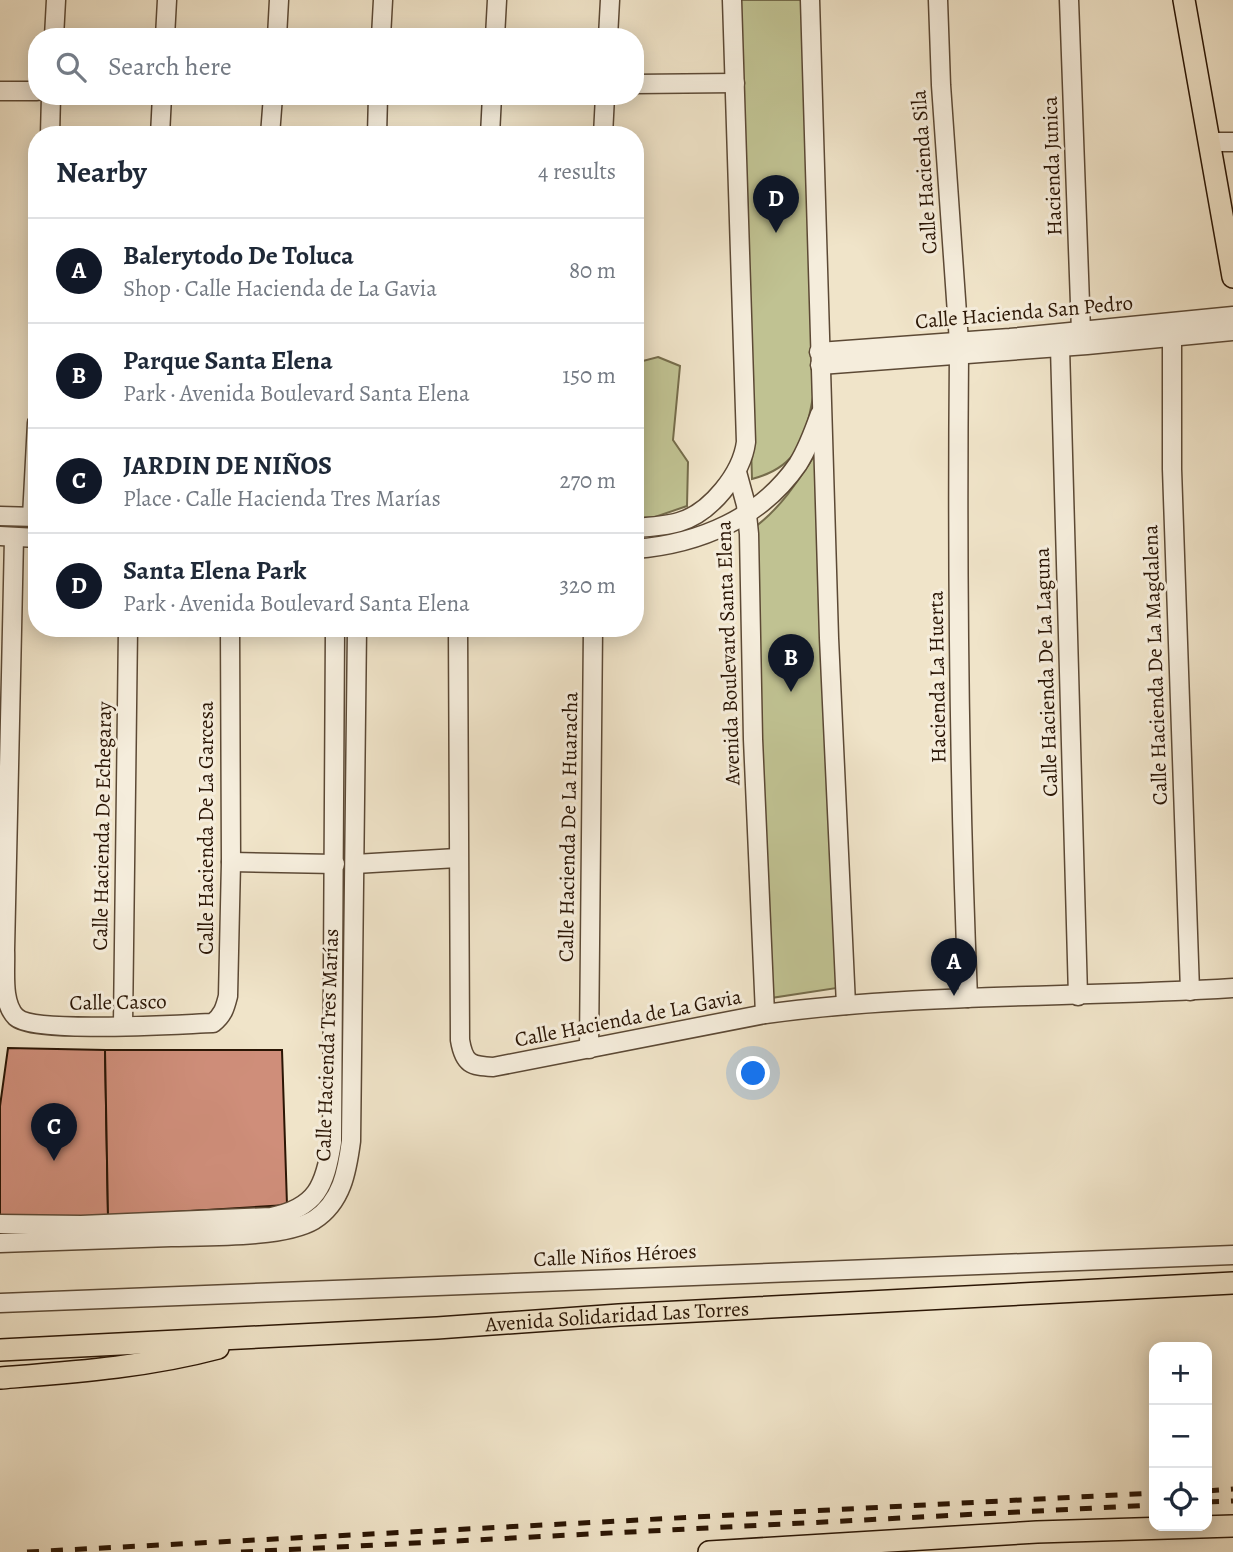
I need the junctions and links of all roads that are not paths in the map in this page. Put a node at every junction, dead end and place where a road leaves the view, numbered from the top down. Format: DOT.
graph roads {
  1 [pos="56,0"];
  2 [pos="167,0"];
  3 [pos="279,0"];
  4 [pos="383,0"];
  5 [pos="497,0"];
  6 [pos="610,0"];
  7 [pos="732,0"];
  8 [pos="810,0"];
  9 [pos="939,0"];
  10 [pos="1069,0"];
  11 [pos="1184,0"];
  12 [pos="54,28"];
  13 [pos="165,28"];
  14 [pos="277,28"];
  15 [pos="381,28"];
  16 [pos="495,28"];
  17 [pos="608,28"];
  18 [pos="736,83"];
  19 [pos="644,84"];
  20 [pos="0,91"];
  21 [pos="28,91"];
  22 [pos="51,105"];
  23 [pos="162,105"];
  24 [pos="273,105"];
  25 [pos="378,105"];
  26 [pos="492,105"];
  27 [pos="605,105"];
  28 [pos="50,126"];
  29 [pos="160,126"];
  30 [pos="271,126"];
  31 [pos="377,126"];
  32 [pos="491,126"];
  33 [pos="603,126"];
  34 [pos="1209,142"];
  35 [pos="1233,142"];
  36 [pos="1233,277"];
  37 [pos="1233,316"];
  38 [pos="1081,331"];
  39 [pos="1233,331"];
  40 [pos="1172,337"];
  41 [pos="1010,344"];
  42 [pos="1060,347"];
  43 [pos="959,348"];
  44 [pos="820,358"];
  45 [pos="824,406"];
  46 [pos="737,472"];
  47 [pos="746,513"];
  48 [pos="0,516"];
  49 [pos="28,517"];
  50 [pos="644,527"];
  51 [pos="7,537"];
  52 [pos="28,538"];
  53 [pos="644,548"];
  54 [pos="128,637"];
  55 [pos="230,637"];
  56 [pos="335,637"];
  57 [pos="357,637"];
  58 [pos="458,637"];
  59 [pos="593,637"];
  60 [pos="356,760"];
  61 [pos="335,761"];
  62 [pos="457,858"];
  63 [pos="231,862"];
  64 [pos="335,864"];
  65 [pos="355,864"];
  66 [pos="344,941"];
  67 [pos="3,950"];
  68 [pos="1233,988"];
  69 [pos="1190,991"];
  70 [pos="1078,996"];
  71 [pos="968,998"];
  72 [pos="846,1005"];
  73 [pos="765,1014"];
  74 [pos="213,1023"];
  75 [pos="123,1025"];
  76 [pos="589,1049"];
  77 [pos="320,1204"];
  78 [pos="0,1224"];
  79 [pos="0,1243"];
  80 [pos="1233,1255"];
  81 [pos="1233,1283"];
  82 [pos="0,1303"];
  83 [pos="258,1337"];
  84 [pos="0,1350"];
  85 [pos="0,1378"];
  86 [pos="1233,1526"];
  87 [pos="709,1552"];
  1 -- 12 [label="street"];
  2 -- 13 [label="street"];
  3 -- 14 [label="street"];
  4 -- 15 [label="street"];
  5 -- 16 [label="street"];
  6 -- 17 [label="street"];
  7 -- 18 [label="street, Avenida Boulevard Santa Elena"];
  8 -- 44 [label="street"];
  9 -- 43 [label="street, Calle Hacienda Sila"];
  10 -- 38 [label="street, Hacienda Junica"];
  11 -- 34 [label="main road"];
  18 -- 19 [label="street"];
  18 -- 46 [label="street, Avenida Boulevard Santa Elena"];
  20 -- 21 [label="street"];
  22 -- 28 [label="street"];
  23 -- 29 [label="street"];
  24 -- 30 [label="street"];
  25 -- 31 [label="street"];
  26 -- 32 [label="street"];
  27 -- 33 [label="street"];
  34 -- 35 [label="street"];
  34 -- 36 [label="main road"];
  37 -- 38 [label="street, Calle Hacienda San Pedro"];
  38 -- 41 [label="street, Calle Hacienda San Pedro"];
  39 -- 40 [label="street, Calle Hacienda San Pedro"];
  40 -- 42 [label="street, Calle Hacienda San Pedro"];
  40 -- 69 [label="street, Calle Hacienda De La Magdalena"];
  41 -- 42 [label="street, Calle Hacienda San Pedro"];
  41 -- 43 [label="street, Calle Hacienda San Pedro"];
  42 -- 70 [label="street, Calle Hacienda De La Laguna"];
  43 -- 44 [label="street, Calle Hacienda San Pedro"];
  43 -- 71 [label="street, Hacienda La Huerta"];
  44 -- 45 [label="street"];
  45 -- 47 [label="street"];
  45 -- 72 [label="street"];
  46 -- 47 [label="street, Avenida Boulevard Santa Elena"];
  46 -- 50 [label="street"];
  47 -- 53 [label="street"];
  47 -- 73 [label="street, Avenida Boulevard Santa Elena"];
  48 -- 49 [label="street"];
  51 -- 52 [label="street"];
  51 -- 67 [label="street"];
  54 -- 75 [label="street, Calle Hacienda De Echegaray"];
  55 -- 63 [label="street, Calle Hacienda De La Garcesa"];
  56 -- 61 [label="street, Calle Hacienda Tres Marías"];
  57 -- 60 [label="street, Calle Hacienda Tres Marías"];
  58 -- 62 [label="street, Calle Hacienda de La Gavia"];
  59 -- 76 [label="street, Calle Hacienda De La Huaracha"];
  60 -- 61 [label="street"];
  60 -- 65 [label="street, Calle Hacienda Tres Marías"];
  61 -- 64 [label="street, Calle Hacienda Tres Marías"];
  62 -- 65 [label="street"];
  62 -- 76 [label="street, Calle Hacienda de La Gavia"];
  63 -- 64 [label="street"];
  63 -- 74 [label="street, Calle Hacienda De La Garcesa"];
  64 -- 66 [label="street, Calle Hacienda Tres Marías"];
  65 -- 66 [label="street, Calle Hacienda Tres Marías"];
  66 -- 77 [label="street, Calle Hacienda Tres Marías"];
  67 -- 75 [label="street, Calle Casco"];
  68 -- 69 [label="street, Calle Hacienda de La Gavia"];
  69 -- 70 [label="street, Calle Hacienda de La Gavia"];
  70 -- 71 [label="street, Calle Hacienda de La Gavia"];
  71 -- 72 [label="street, Calle Hacienda de La Gavia"];
  72 -- 73 [label="street, Calle Hacienda de La Gavia"];
  73 -- 76 [label="street, Calle Hacienda de La Gavia"];
  74 -- 75 [label="street, Calle Casco"];
  77 -- 78 [label="street"];
  77 -- 79 [label="street"];
  80 -- 82 [label="street, Calle Niños Héroes"];
  81 -- 83 [label="main road, Avenida Solidaridad Las Torres"];
  83 -- 84 [label="main road, Avenida Solidaridad Las Torres"];
  83 -- 85 [label="main road"];
  86 -- 87 [label="main road"];
}
